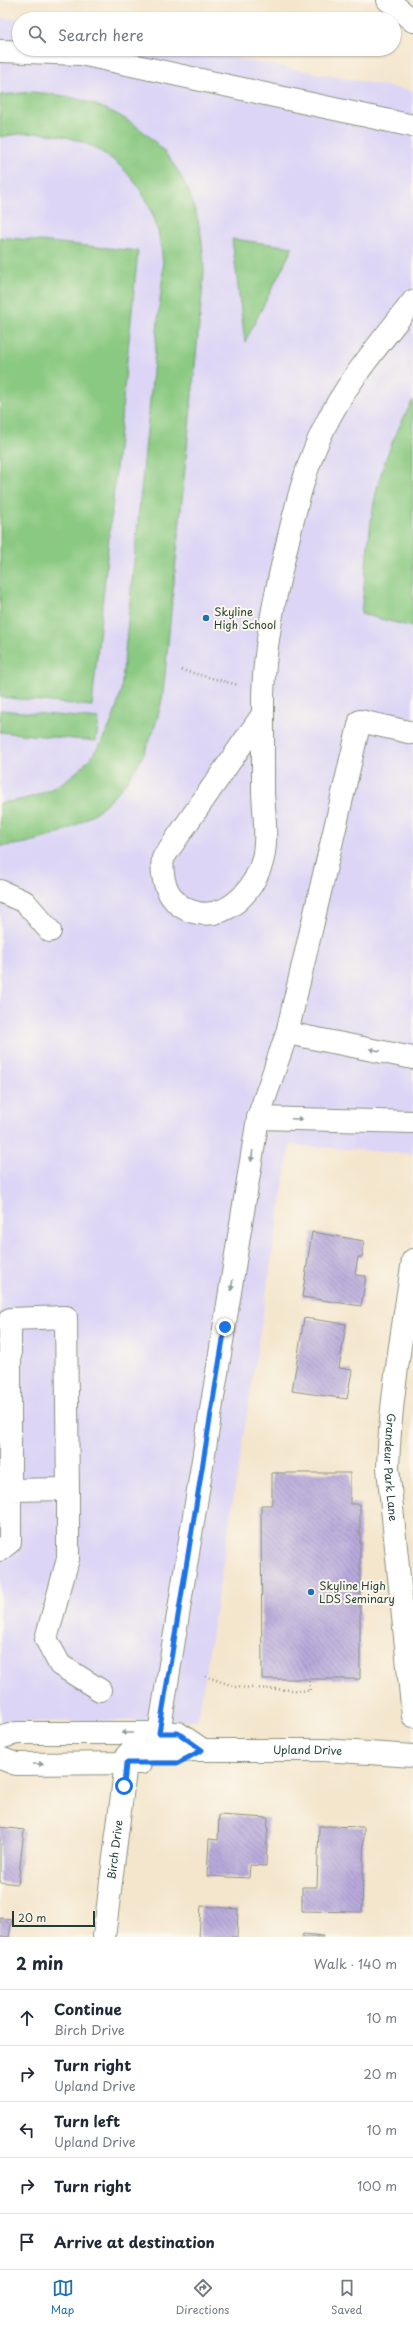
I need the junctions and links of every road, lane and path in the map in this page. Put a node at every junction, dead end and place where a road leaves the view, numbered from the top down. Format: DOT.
graph roads {
  1 [pos="388,0"];
  2 [pos="413,21"];
  3 [pos="0,51"];
  4 [pos="12,51"];
  5 [pos="90,56"];
  6 [pos="413,126"];
  7 [pos="413,301"];
  8 [pos="181,670"];
  9 [pos="241,685"];
  10 [pos="263,714"];
  11 [pos="413,733"];
  12 [pos="0,891"];
  13 [pos="50,931"];
  14 [pos="287,1033"];
  15 [pos="413,1058"];
  16 [pos="258,1118"];
  17 [pos="413,1122"];
  18 [pos="413,1260"];
  19 [pos="410,1301"];
  20 [pos="68,1489"];
  21 [pos="10,1490"];
  22 [pos="0,1550"];
  23 [pos="405,1563"];
  24 [pos="205,1676"];
  25 [pos="309,1679"];
  26 [pos="100,1690"];
  27 [pos="413,1716"];
  28 [pos="159,1733"];
  29 [pos="0,1738"];
  30 [pos="202,1750"];
  31 [pos="413,1756"];
  32 [pos="0,1758"];
  33 [pos="126,1763"];
  34 [pos="104,1937"];
  1 -- 2 [label="street"];
  3 -- 4 [label="street"];
  5 -- 6 [label="street"];
  7 -- 10 [label="street"];
  8 -- 9 [label="path"];
  10 -- 10 [label="street"];
  11 -- 14 [label="street"];
  12 -- 13 [label="street"];
  15 -- 14 [label="street, one-way"];
  14 -- 16 [label="street"];
  16 -- 17 [label="street, one-way"];
  16 -- 28 [label="street, one-way"];
  18 -- 19 [label="street, Grandeur Park Lane"];
  19 -- 23 [label="street, Grandeur Park Lane"];
  20 -- 21 [label="street"];
  20 -- 21 [label="street"];
  20 -- 26 [label="street"];
  21 -- 22 [label="street"];
  23 -- 27 [label="street, Grandeur Park Lane"];
  24 -- 25 [label="path"];
  28 -- 29 [label="street, one-way"];
  28 -- 30 [label="street"];
  30 -- 31 [label="street, Upland Drive"];
  30 -- 33 [label="street, Upland Drive"];
  32 -- 33 [label="street, one-way"];
  33 -- 34 [label="street, Birch Drive"];
}
